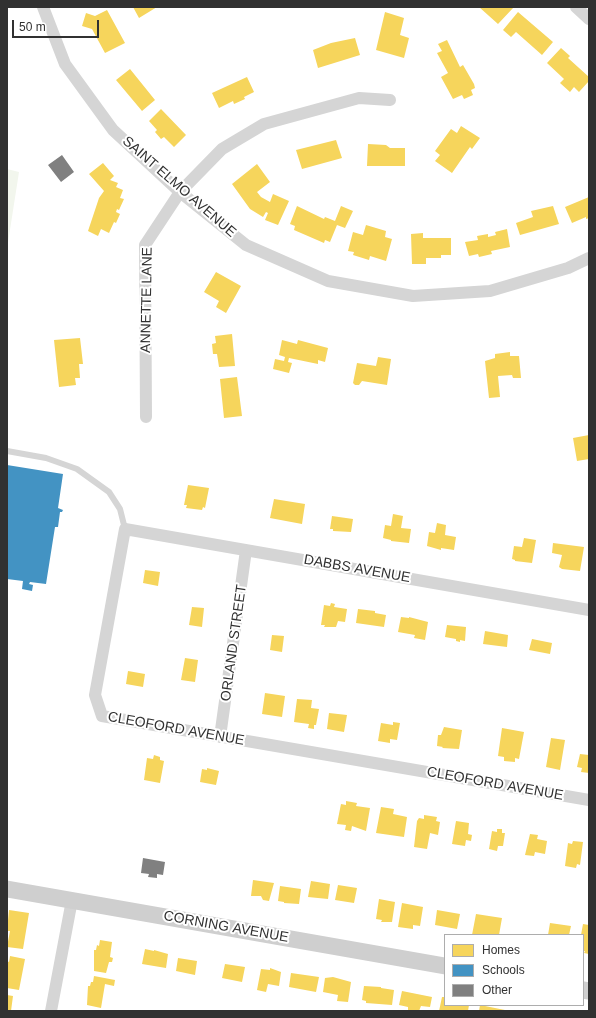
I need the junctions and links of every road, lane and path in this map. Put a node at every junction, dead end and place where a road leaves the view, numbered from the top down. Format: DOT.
graph roads {
  1 [pos="43,7"];
  2 [pos="576,7"];
  3 [pos="589,19"];
  4 [pos="390,100"];
  5 [pos="180,192"];
  6 [pos="589,258"];
  7 [pos="146,417"];
  8 [pos="7,451"];
  9 [pos="125,529"];
  10 [pos="246,550"];
  11 [pos="589,610"];
  12 [pos="220,737"];
  13 [pos="589,800"];
  14 [pos="7,889"];
  15 [pos="72,900"];
  16 [pos="444,966"];
  17 [pos="51,1011"];
  1 -- 5 [label="street, SAINT ELMO AVENUE"];
  2 -- 3 [label="street"];
  4 -- 5 [label="street, ANNETTE LANE"];
  5 -- 6 [label="street, SAINT ELMO AVENUE"];
  5 -- 7 [label="street, ANNETTE LANE"];
  8 -- 9 [label="lane, CLEOFORD AVENUE"];
  9 -- 10 [label="street, DABBS AVENUE"];
  9 -- 12 [label="street, CLEOFORD AVENUE"];
  10 -- 11 [label="street, DABBS AVENUE"];
  10 -- 12 [label="street, ORLAND STREET"];
  12 -- 13 [label="street, CLEOFORD AVENUE"];
  14 -- 15 [label="street, CORNING AVENUE"];
  15 -- 16 [label="street, CORNING AVENUE"];
  15 -- 17 [label="street"];
}
